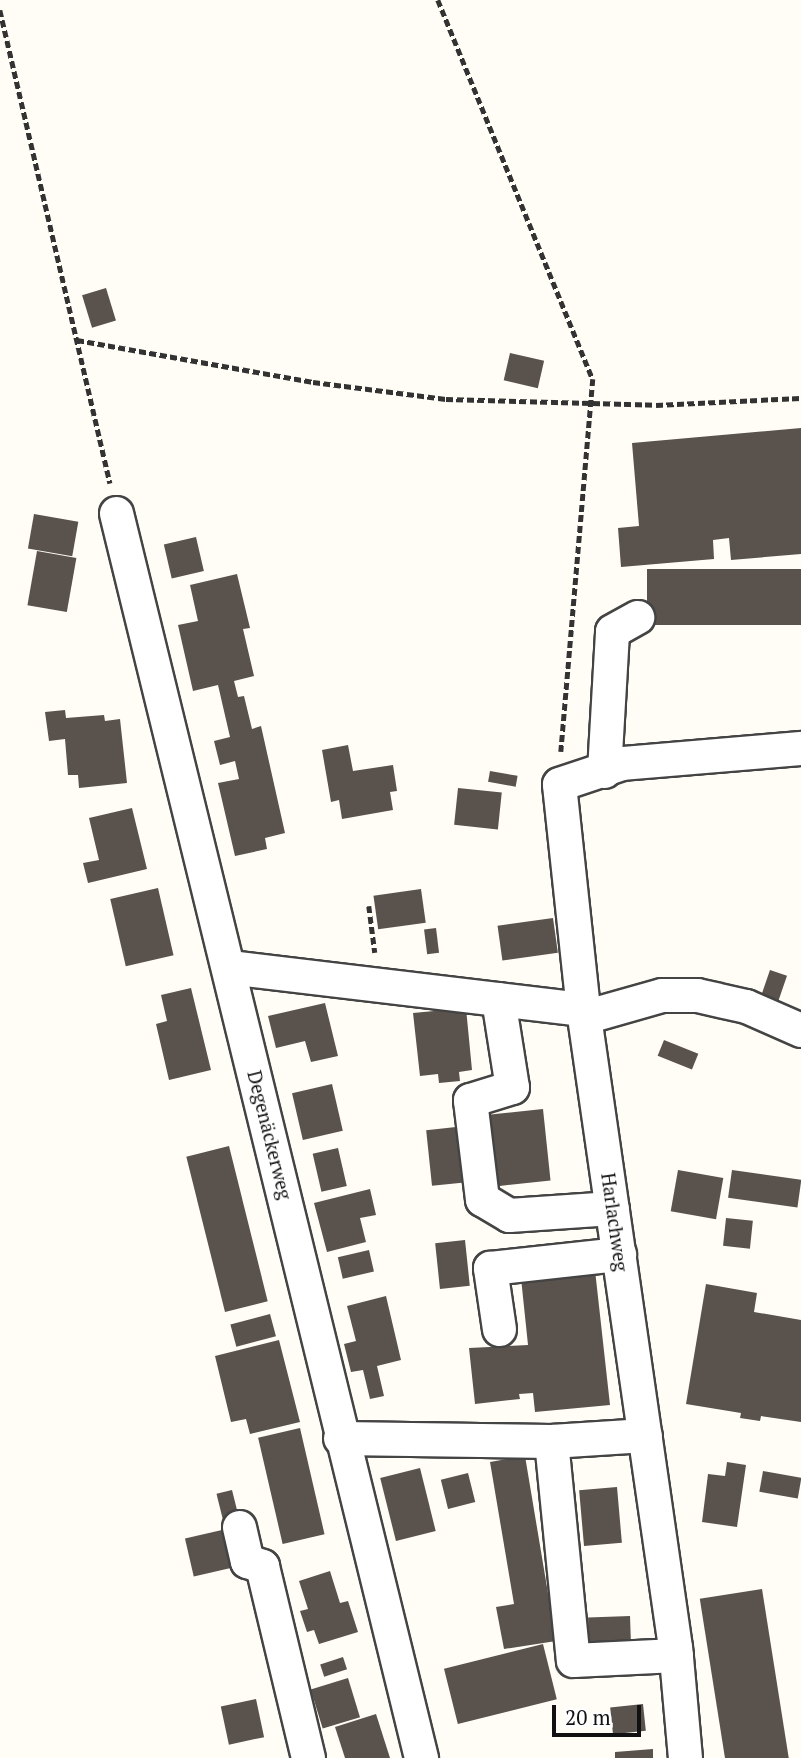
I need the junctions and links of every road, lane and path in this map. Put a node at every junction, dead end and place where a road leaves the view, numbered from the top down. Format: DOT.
graph roads {
  1 [pos="438,0"];
  2 [pos="0,10"];
  3 [pos="78,340"];
  4 [pos="801,398"];
  5 [pos="591,403"];
  6 [pos="116,513"];
  7 [pos="638,617"];
  8 [pos="801,748"];
  9 [pos="604,771"];
  10 [pos="559,784"];
  11 [pos="369,906"];
  12 [pos="229,967"];
  13 [pos="379,985"];
  14 [pos="498,999"];
  15 [pos="583,1013"];
  16 [pos="801,1030"];
  17 [pos="612,1208"];
  18 [pos="619,1254"];
  19 [pos="499,1329"];
  20 [pos="645,1436"];
  21 [pos="340,1438"];
  22 [pos="551,1441"];
  23 [pos="239,1527"];
  24 [pos="676,1655"];
  25 [pos="308,1758"];
  26 [pos="421,1758"];
  27 [pos="685,1758"];
  1 -- 5 [label="path"];
  2 -- 3 [label="path"];
  3 -- 5 [label="path"];
  3 -- 6 [label="path"];
  4 -- 5 [label="path"];
  5 -- 10 [label="path"];
  6 -- 12 [label="street, Degenäckerweg"];
  7 -- 9 [label="street"];
  8 -- 9 [label="street"];
  9 -- 10 [label="street"];
  10 -- 15 [label="street, Harlachweg"];
  11 -- 13 [label="path"];
  12 -- 13 [label="street"];
  12 -- 21 [label="street, Degenäckerweg"];
  13 -- 14 [label="street"];
  14 -- 15 [label="street"];
  14 -- 17 [label="street"];
  15 -- 16 [label="street"];
  15 -- 17 [label="street, Harlachweg"];
  17 -- 18 [label="street, Harlachweg"];
  18 -- 19 [label="street"];
  18 -- 20 [label="street, Harlachweg"];
  20 -- 22 [label="street"];
  20 -- 24 [label="street, Harlachweg"];
  21 -- 22 [label="street"];
  21 -- 26 [label="street, Degenäckerweg"];
  22 -- 24 [label="street"];
  23 -- 25 [label="street"];
  24 -- 27 [label="street, Harlachweg"];
}
